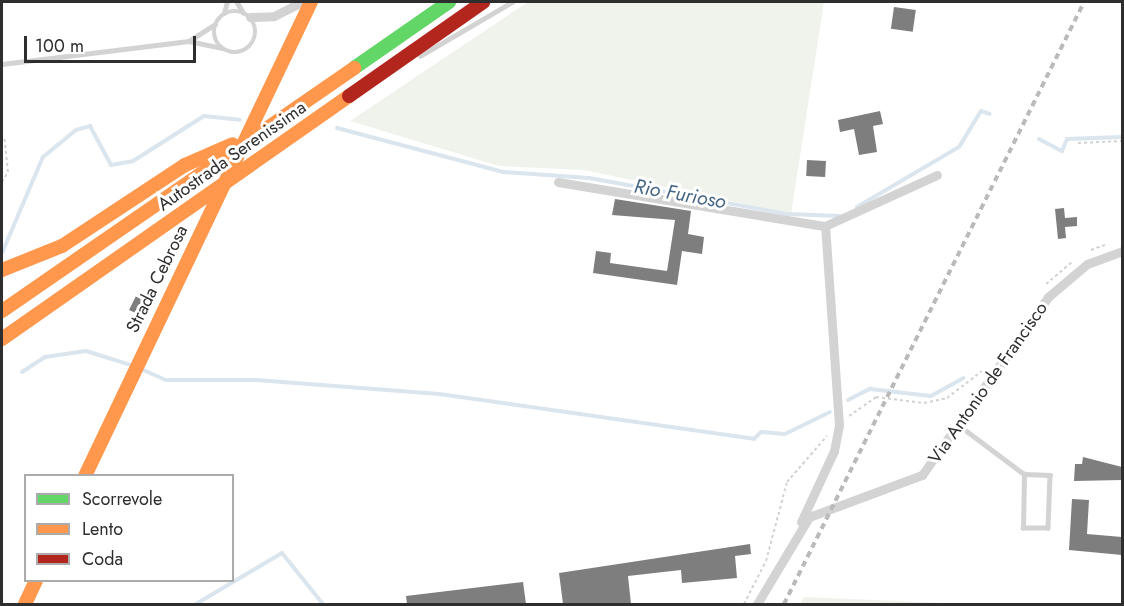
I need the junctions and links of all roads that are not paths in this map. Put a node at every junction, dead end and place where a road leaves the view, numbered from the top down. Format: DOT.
graph roads {
  1 [pos="227,2"];
  2 [pos="237,2"];
  3 [pos="301,2"];
  4 [pos="311,2"];
  5 [pos="449,2"];
  6 [pos="483,2"];
  7 [pos="512,2"];
  8 [pos="224,13"];
  9 [pos="247,15"];
  10 [pos="215,24"];
  11 [pos="189,41"];
  12 [pos="222,48"];
  13 [pos="2,64"];
  14 [pos="364,85"];
  15 [pos="270,128"];
  16 [pos="937,175"];
  17 [pos="558,182"];
  18 [pos="825,226"];
  19 [pos="1122,251"];
  20 [pos="2,270"];
  21 [pos="2,311"];
  22 [pos="2,339"];
  23 [pos="960,426"];
  24 [pos="86,474"];
  25 [pos="1024,474"];
  26 [pos="797,530"];
  27 [pos="35,582"];
  28 [pos="25,604"];
  29 [pos="756,604"];
  1 -- 8 [label="lane"];
  2 -- 9 [label="lane"];
  3 -- 9 [label="street"];
  4 -- 24 [label="main road, Strada Cebrosa, bridge"];
  5 -- 15 [label="main road, Autostrada Serenissima"];
  6 -- 14 [label="main road, Autostrada Serenissima"];
  7 -- 14 [label="lane"];
  8 -- 9 [label="lane"];
  8 -- 10 [label="lane"];
  9 -- 12 [label="lane"];
  10 -- 11 [label="lane"];
  10 -- 12 [label="lane"];
  11 -- 12 [label="lane"];
  11 -- 13 [label="lane"];
  14 -- 22 [label="main road, Autostrada Serenissima"];
  15 -- 20 [label="main road"];
  15 -- 21 [label="main road, Autostrada Serenissima"];
  16 -- 18 [label="street"];
  17 -- 18 [label="street"];
  18 -- 26 [label="street"];
  19 -- 23 [label="street, Via Antonio de Francisco"];
  23 -- 25 [label="lane"];
  23 -- 26 [label="street, Via Antonio de Francisco"];
  25 -- 25 [label="lane"];
  26 -- 29 [label="street, Via Antonio de Francisco"];
  27 -- 28 [label="main road"];
}
